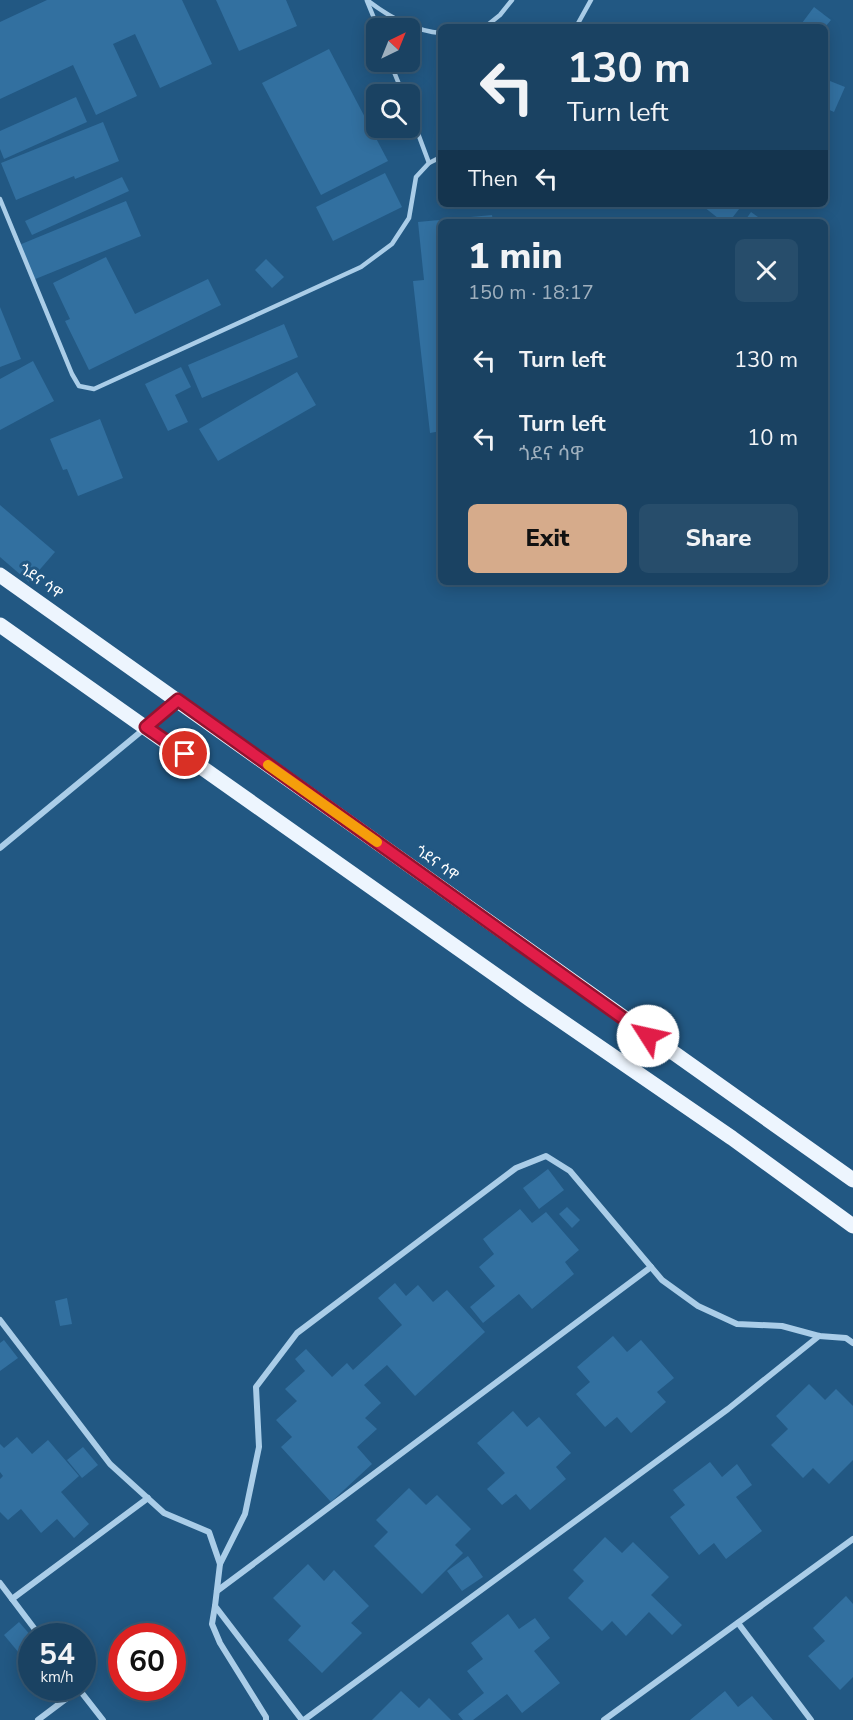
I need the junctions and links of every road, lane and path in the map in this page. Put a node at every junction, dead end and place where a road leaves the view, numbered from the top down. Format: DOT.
graph roads {
  1 [pos="367,0"];
  2 [pos="512,0"];
  3 [pos="591,0"];
  4 [pos="374,18"];
  5 [pos="489,24"];
  6 [pos="578,24"];
  7 [pos="438,33"];
  8 [pos="420,138"];
  9 [pos="438,158"];
  10 [pos="429,163"];
  11 [pos="0,199"];
  12 [pos="0,575"];
  13 [pos="0,625"];
  14 [pos="178,700"];
  15 [pos="146,727"];
  16 [pos="0,848"];
  17 [pos="853,1180"];
  18 [pos="853,1226"];
  19 [pos="651,1267"];
  20 [pos="0,1320"];
  21 [pos="819,1336"];
  22 [pos="853,1343"];
  23 [pos="148,1498"];
  24 [pos="853,1539"];
  25 [pos="220,1564"];
  26 [pos="0,1583"];
  27 [pos="217,1591"];
  28 [pos="12,1599"];
  29 [pos="215,1606"];
  30 [pos="30,1623"];
  31 [pos="738,1623"];
  32 [pos="62,1701"];
  33 [pos="89,1701"];
  34 [pos="38,1720"];
  35 [pos="103,1720"];
  36 [pos="266,1720"];
  37 [pos="303,1720"];
  38 [pos="604,1720"];
  39 [pos="811,1720"];
  1 -- 4 [label="lane"];
  1 -- 7 [label="lane"];
  2 -- 5 [label="lane"];
  3 -- 6 [label="lane"];
  8 -- 10 [label="lane"];
  9 -- 10 [label="lane"];
  10 -- 11 [label="lane"];
  12 -- 14 [label="main road, ጎደና ሳዋ"];
  13 -- 15 [label="main road"];
  14 -- 15 [label="street"];
  14 -- 17 [label="main road, ጎደና ሳዋ"];
  15 -- 16 [label="street"];
  15 -- 18 [label="main road"];
  19 -- 21 [label="street"];
  19 -- 25 [label="street"];
  19 -- 27 [label="street"];
  20 -- 23 [label="street"];
  21 -- 22 [label="street"];
  21 -- 37 [label="street"];
  23 -- 25 [label="street"];
  23 -- 28 [label="street"];
  24 -- 31 [label="street"];
  25 -- 27 [label="street"];
  26 -- 28 [label="street"];
  27 -- 29 [label="street"];
  28 -- 30 [label="street"];
  29 -- 36 [label="street"];
  29 -- 37 [label="street"];
  31 -- 38 [label="street"];
  31 -- 39 [label="street"];
  32 -- 34 [label="street"];
  33 -- 35 [label="street"];
}
